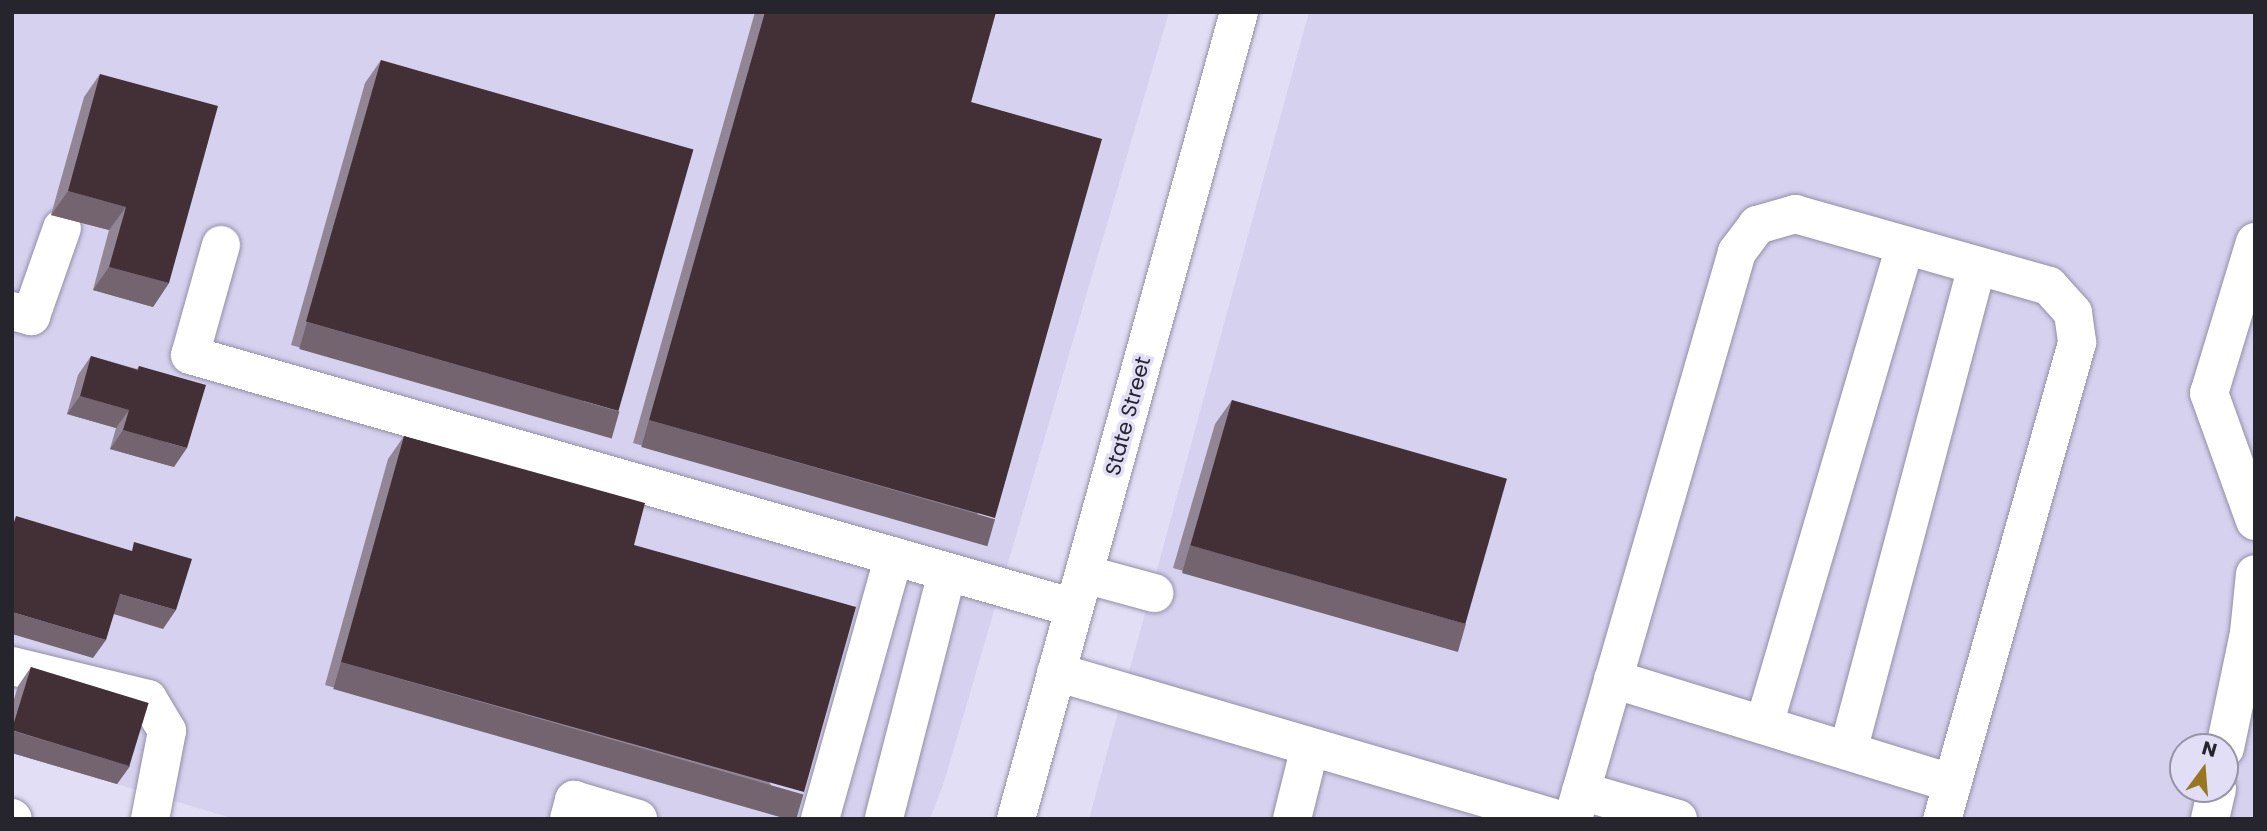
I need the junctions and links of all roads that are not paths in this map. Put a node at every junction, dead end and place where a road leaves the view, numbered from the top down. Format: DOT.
graph roads {
  1 [pos="1239,12"];
  2 [pos="62,229"];
  3 [pos="2255,242"];
  4 [pos="221,245"];
  5 [pos="1905,246"];
  6 [pos="1977,266"];
  7 [pos="12,311"];
  8 [pos="2255,520"];
  9 [pos="894,556"];
  10 [pos="947,572"];
  11 [pos="2255,574"];
  12 [pos="1079,591"];
  13 [pos="1154,593"];
  14 [pos="12,666"];
  15 [pos="1056,672"];
  16 [pos="1613,679"];
  17 [pos="1764,725"];
  18 [pos="2228,733"];
  19 [pos="1310,747"];
  20 [pos="1848,751"];
  21 [pos="1952,783"];
  22 [pos="1570,809"];
  23 [pos="823,810"];
  24 [pos="885,818"];
  25 [pos="150,819"];
  26 [pos="569,819"];
  27 [pos="638,819"];
  28 [pos="1016,819"];
  29 [pos="1292,819"];
  30 [pos="1678,819"];
  31 [pos="1942,819"];
  1 -- 12 [label="street, State Street"];
  2 -- 7 [label="street"];
  3 -- 8 [label="street"];
  4 -- 9 [label="street"];
  5 -- 6 [label="street"];
  5 -- 16 [label="street"];
  5 -- 17 [label="street"];
  6 -- 20 [label="street"];
  6 -- 21 [label="street"];
  9 -- 10 [label="street"];
  9 -- 23 [label="street"];
  10 -- 12 [label="street"];
  10 -- 24 [label="street"];
  11 -- 18 [label="street"];
  12 -- 13 [label="street"];
  12 -- 15 [label="street, State Street"];
  14 -- 25 [label="street"];
  15 -- 19 [label="street"];
  15 -- 28 [label="street, State Street"];
  16 -- 17 [label="street"];
  16 -- 22 [label="street"];
  17 -- 20 [label="street"];
  19 -- 22 [label="street"];
  19 -- 29 [label="street"];
  20 -- 21 [label="street"];
  21 -- 31 [label="street"];
  22 -- 30 [label="street"];
  23 -- 24 [label="street"];
  26 -- 27 [label="street"];
}
